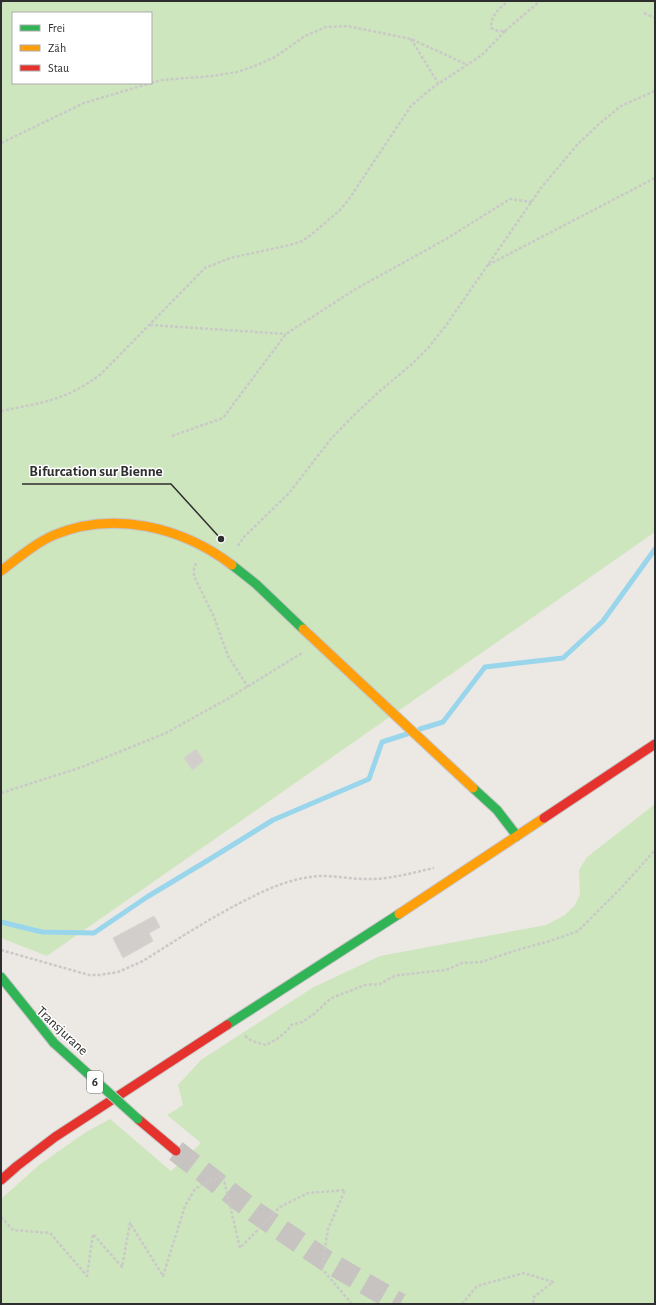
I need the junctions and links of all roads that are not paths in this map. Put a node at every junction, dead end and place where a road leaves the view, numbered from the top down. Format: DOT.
graph roads {
  1 [pos="1,571"];
  2 [pos="655,744"];
  3 [pos="517,836"];
  4 [pos="1,976"];
  5 [pos="6,998"];
  6 [pos="54,1043"];
  7 [pos="176,1151"];
  8 [pos="1,1180"];
  1 -- 3 [label="main road, bridge"];
  2 -- 3 [label="main road"];
  3 -- 8 [label="main road"];
  4 -- 6 [label="main road"];
  5 -- 6 [label="main road, Transjurane / 6"];
  6 -- 7 [label="main road, Transjurane / 6, bridge"];
}
